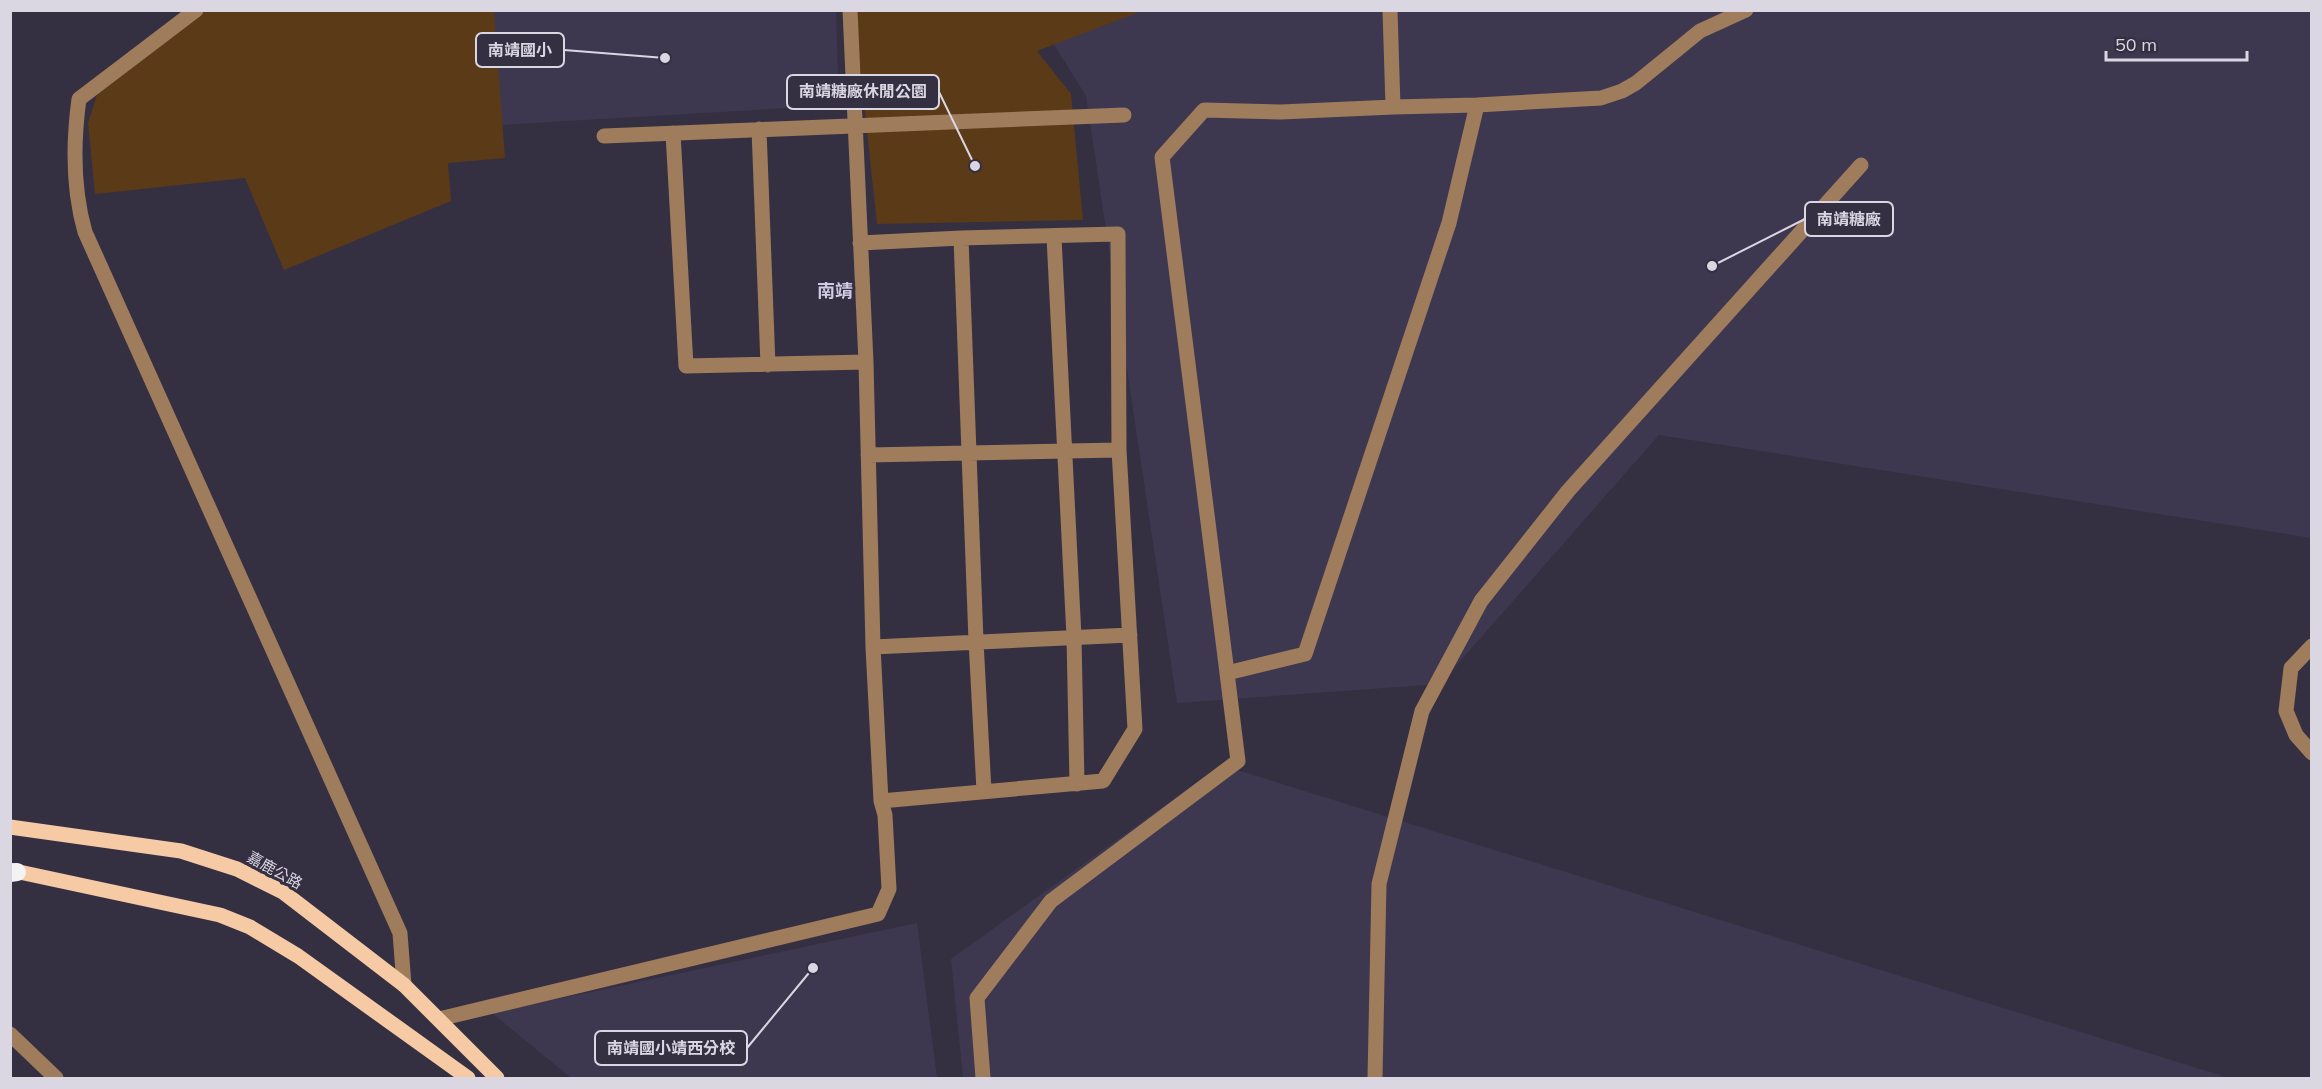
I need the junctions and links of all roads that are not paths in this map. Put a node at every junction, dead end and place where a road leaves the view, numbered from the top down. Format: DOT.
graph roads {
  1 [pos="196,10"];
  2 [pos="849,10"];
  3 [pos="1390,10"];
  4 [pos="1746,10"];
  5 [pos="1477,105"];
  6 [pos="1393,107"];
  7 [pos="1124,115"];
  8 [pos="855,124"];
  9 [pos="759,129"];
  10 [pos="673,133"];
  11 [pos="604,136"];
  12 [pos="1861,165"];
  13 [pos="1054,237"];
  14 [pos="961,238"];
  15 [pos="860,243"];
  16 [pos="866,362"];
  17 [pos="768,365"];
  18 [pos="1065,450"];
  19 [pos="1119,450"];
  20 [pos="970,452"];
  21 [pos="868,455"];
  22 [pos="1130,635"];
  23 [pos="1074,637"];
  24 [pos="976,641"];
  25 [pos="2312,646"];
  26 [pos="873,647"];
  27 [pos="1227,673"];
  28 [pos="2312,753"];
  29 [pos="1077,784"];
  30 [pos="984,791"];
  31 [pos="881,801"];
  32 [pos="10,827"];
  33 [pos="13,872"];
  34 [pos="404,985"];
  35 [pos="439,1019"];
  36 [pos="10,1034"];
  37 [pos="56,1078"];
  38 [pos="468,1078"];
  39 [pos="497,1078"];
  40 [pos="983,1078"];
  41 [pos="1375,1078"];
  1 -- 34 [label="street"];
  2 -- 8 [label="street"];
  3 -- 6 [label="street"];
  4 -- 5 [label="street"];
  5 -- 6 [label="street"];
  5 -- 27 [label="street"];
  6 -- 27 [label="street"];
  7 -- 8 [label="street"];
  8 -- 9 [label="street"];
  8 -- 15 [label="street"];
  9 -- 10 [label="street"];
  9 -- 17 [label="street"];
  10 -- 11 [label="street"];
  10 -- 17 [label="street"];
  12 -- 41 [label="street"];
  13 -- 14 [label="street"];
  13 -- 18 [label="street"];
  13 -- 19 [label="street"];
  14 -- 15 [label="street"];
  14 -- 20 [label="street"];
  15 -- 16 [label="street"];
  16 -- 17 [label="street"];
  16 -- 21 [label="street"];
  18 -- 19 [label="street"];
  18 -- 20 [label="street"];
  18 -- 23 [label="street"];
  19 -- 22 [label="street"];
  20 -- 21 [label="street"];
  20 -- 24 [label="street"];
  21 -- 26 [label="street"];
  22 -- 23 [label="street"];
  22 -- 29 [label="street"];
  23 -- 24 [label="street"];
  23 -- 29 [label="street"];
  24 -- 26 [label="street"];
  24 -- 30 [label="street"];
  25 -- 28 [label="street"];
  26 -- 31 [label="street"];
  27 -- 40 [label="street"];
  29 -- 30 [label="street"];
  30 -- 31 [label="street"];
  31 -- 35 [label="street"];
  32 -- 34 [label="main road, 嘉鹿公路"];
  33 -- 38 [label="main road"];
  34 -- 35 [label="main road, 嘉鹿公路"];
  35 -- 39 [label="main road, 嘉鹿公路"];
  36 -- 37 [label="street"];
}
